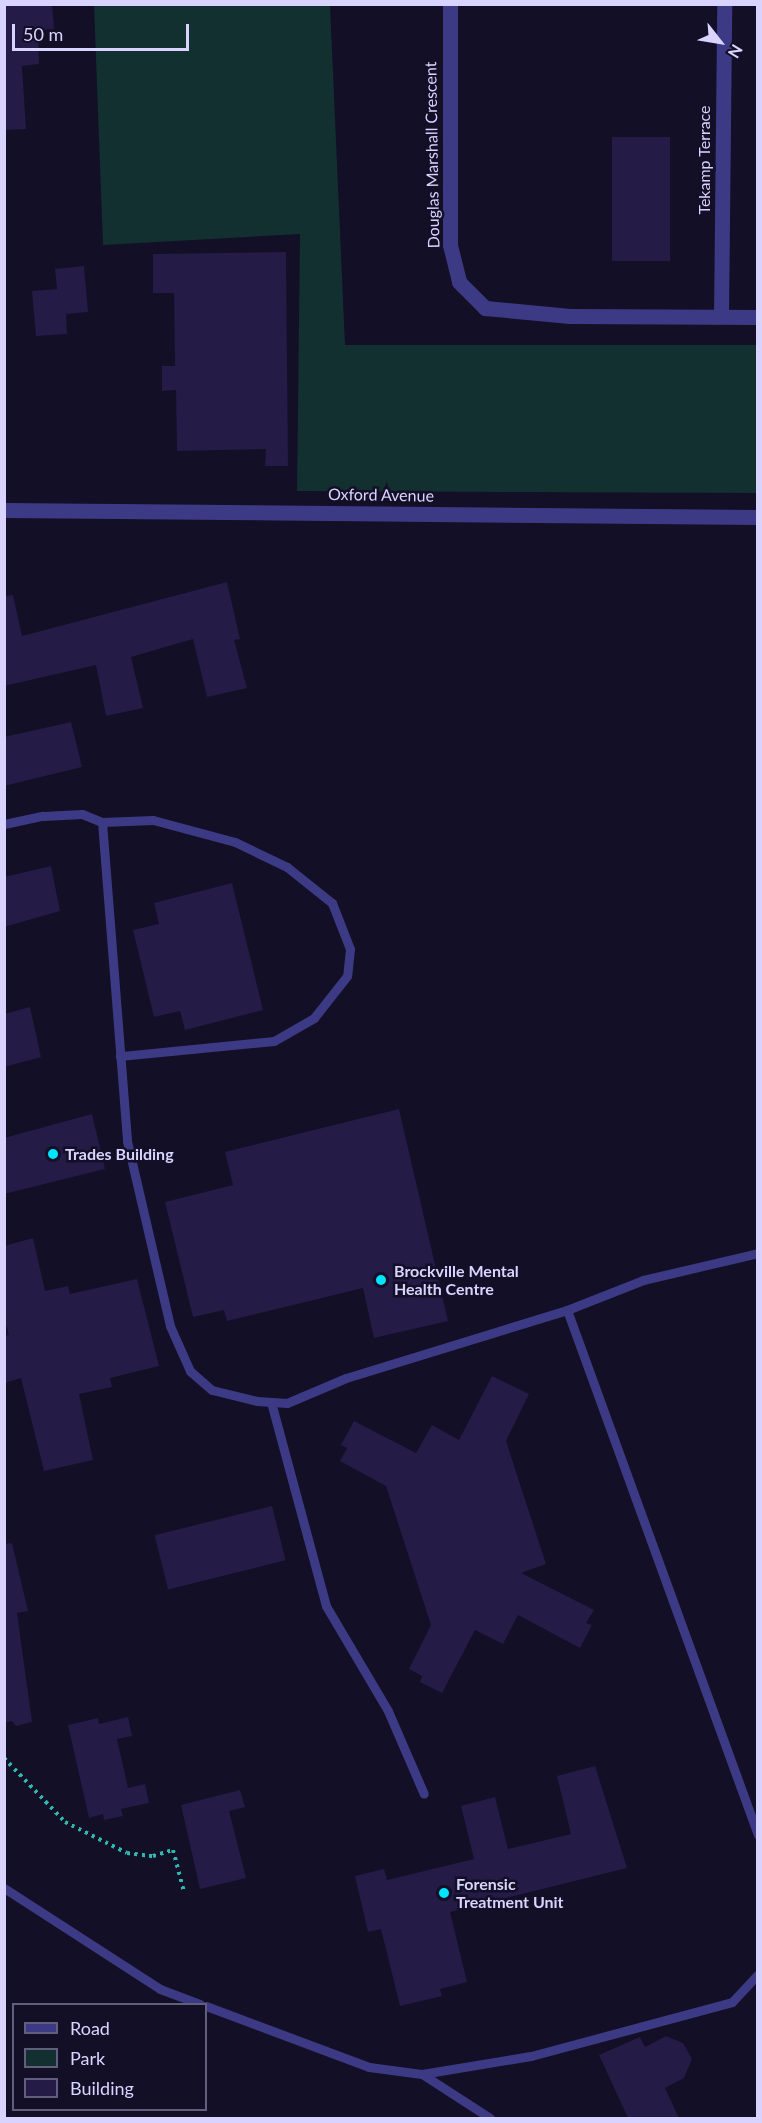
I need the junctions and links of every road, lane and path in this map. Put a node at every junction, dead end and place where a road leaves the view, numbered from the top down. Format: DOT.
graph roads {
  1 [pos="450,4"];
  2 [pos="724,4"];
  3 [pos="721,316"];
  4 [pos="758,316"];
  5 [pos="4,510"];
  6 [pos="758,517"];
  7 [pos="102,822"];
  8 [pos="4,824"];
  9 [pos="120,1056"];
  10 [pos="758,1253"];
  11 [pos="567,1310"];
  12 [pos="272,1402"];
  13 [pos="4,1758"];
  14 [pos="424,1794"];
  15 [pos="758,1835"];
  16 [pos="4,1888"];
  17 [pos="183,1892"];
  18 [pos="756,1980"];
  19 [pos="197,2003"];
  20 [pos="207,2006"];
  21 [pos="422,2074"];
  22 [pos="490,2118"];
  1 -- 3 [label="street, Douglas Marshall Crescent"];
  2 -- 3 [label="street, Tekamp Terrace"];
  3 -- 4 [label="street, Douglas Marshall Crescent"];
  5 -- 6 [label="street, Oxford Avenue"];
  7 -- 8 [label="lane"];
  7 -- 9 [label="lane"];
  7 -- 9 [label="lane"];
  9 -- 12 [label="lane"];
  10 -- 11 [label="lane"];
  11 -- 12 [label="lane"];
  11 -- 15 [label="lane"];
  12 -- 14 [label="lane"];
  13 -- 17 [label="path"];
  16 -- 19 [label="lane"];
  18 -- 21 [label="lane"];
  20 -- 21 [label="lane"];
  21 -- 22 [label="lane"];
}
